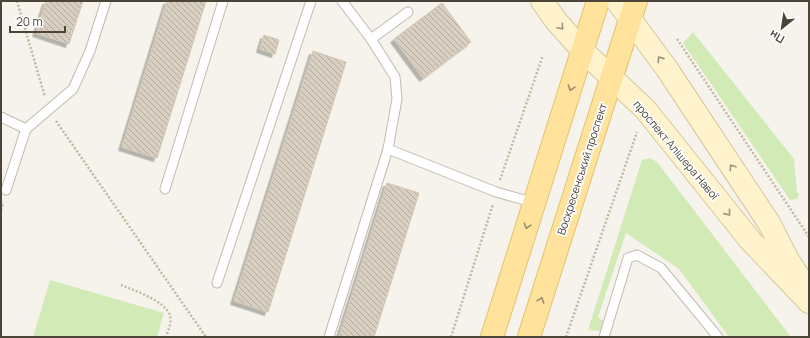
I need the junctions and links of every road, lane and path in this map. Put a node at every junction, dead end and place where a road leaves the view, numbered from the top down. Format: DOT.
graph roads {
  1 [pos="17,1"];
  2 [pos="106,1"];
  3 [pos="223,1"];
  4 [pos="311,1"];
  5 [pos="342,1"];
  6 [pos="542,1"];
  7 [pos="598,1"];
  8 [pos="617,1"];
  9 [pos="633,10"];
  10 [pos="408,12"];
  11 [pos="371,39"];
  12 [pos="677,39"];
  13 [pos="583,51"];
  14 [pos="611,78"];
  15 [pos="645,109"];
  16 [pos="49,110"];
  17 [pos="1,117"];
  18 [pos="26,128"];
  19 [pos="388,149"];
  20 [pos="165,189"];
  21 [pos="6,190"];
  22 [pos="534,203"];
  23 [pos="809,237"];
  24 [pos="217,283"];
  25 [pos="121,285"];
  26 [pos="809,292"];
  27 [pos="809,302"];
  28 [pos="166,337"];
  29 [pos="206,337"];
  30 [pos="329,337"];
  31 [pos="492,337"];
  32 [pos="529,337"];
  33 [pos="566,337"];
  34 [pos="604,337"];
  35 [pos="718,337"];
  1 -- 16 [label="path"];
  2 -- 16 [label="lane"];
  3 -- 20 [label="lane"];
  4 -- 24 [label="lane"];
  5 -- 11 [label="lane"];
  6 -- 13 [label="street, проспект Алішера Навої, one-way"];
  7 -- 13 [label="main road"];
  8 -- 9 [label="street"];
  9 -- 14 [label="main road, Воскресенський проспект"];
  26 -- 9 [label="street, one-way"];
  10 -- 11 [label="lane"];
  11 -- 19 [label="lane"];
  12 -- 23 [label="path"];
  13 -- 14 [label="street, проспект Алішера Навої"];
  13 -- 22 [label="main road, one-way"];
  14 -- 15 [label="street, проспект Алішера Навої"];
  32 -- 14 [label="main road, Воскресенський проспект, one-way"];
  15 -- 27 [label="street, проспект Алішера Навої, one-way"];
  15 -- 33 [label="path"];
  16 -- 18 [label="lane"];
  16 -- 29 [label="path"];
  17 -- 18 [label="lane"];
  18 -- 21 [label="lane"];
  19 -- 22 [label="lane"];
  19 -- 30 [label="lane"];
  22 -- 31 [label="main road, one-way"];
  25 -- 28 [label="path"];
  34 -- 35 [label="lane"];
}
